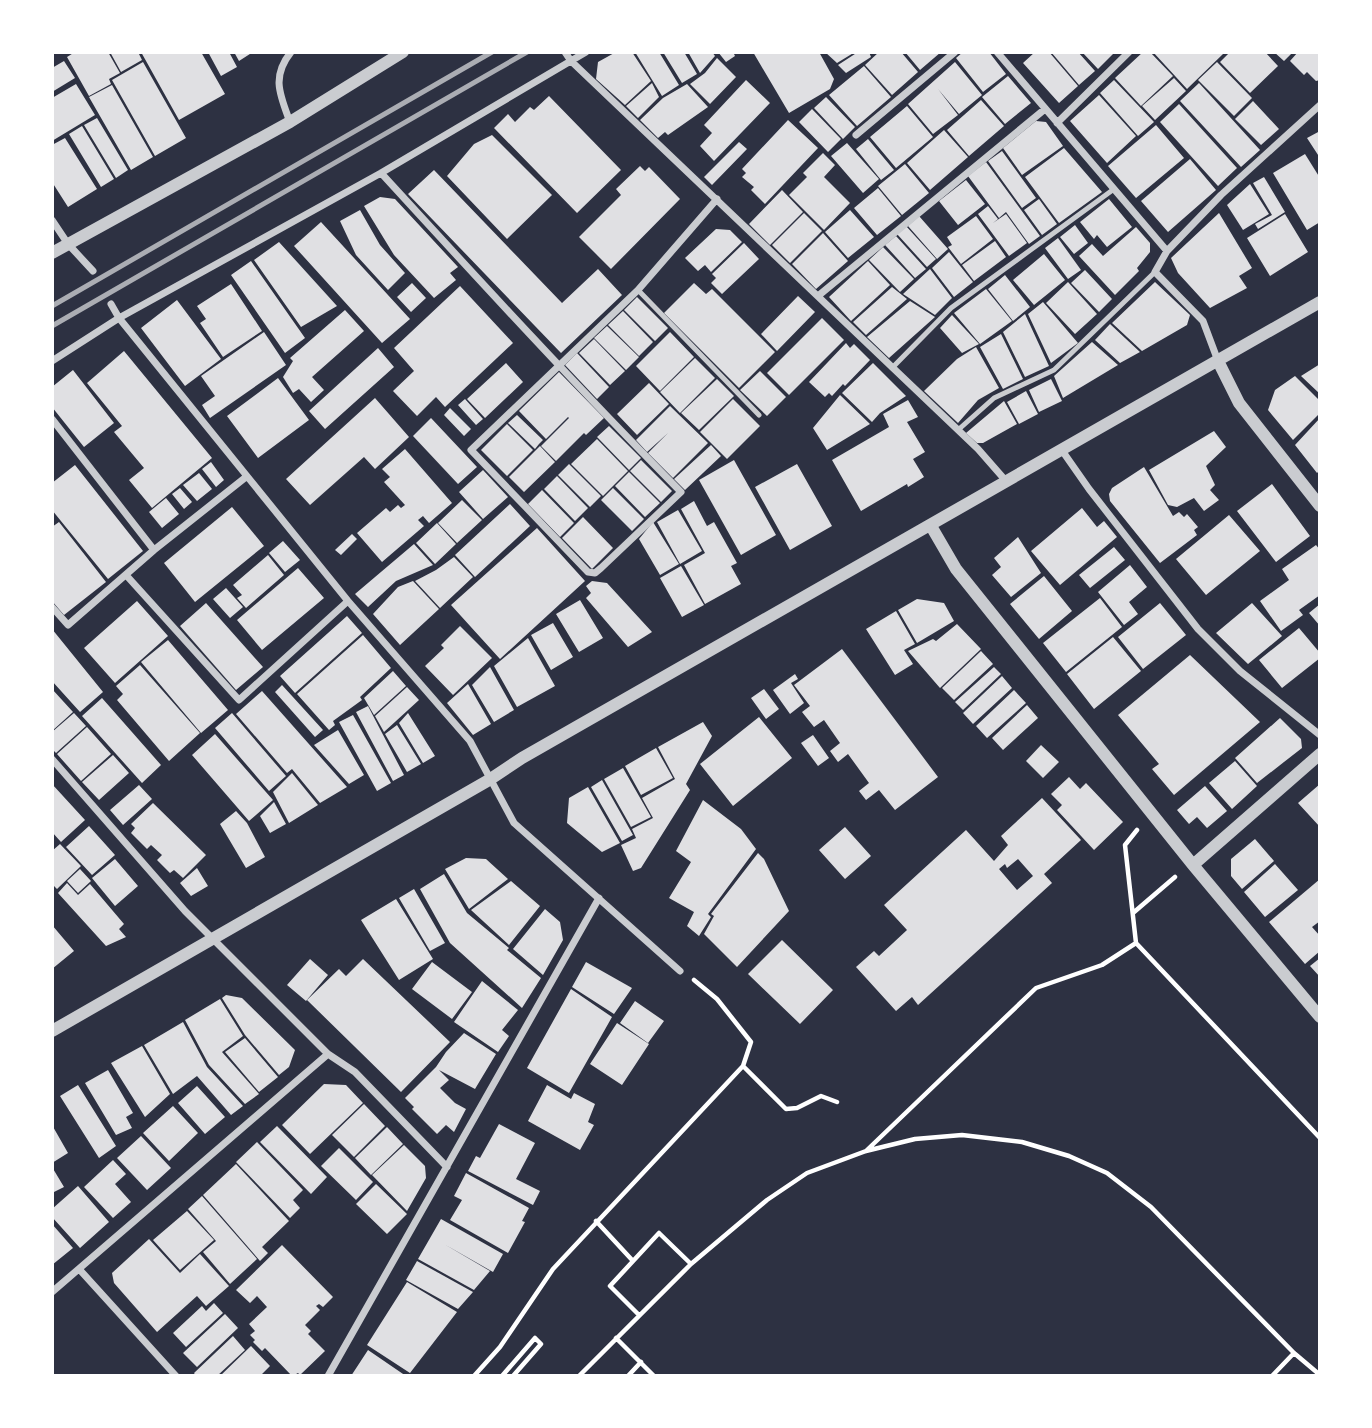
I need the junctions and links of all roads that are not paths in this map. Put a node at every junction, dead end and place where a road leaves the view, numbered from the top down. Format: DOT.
graph roads {
  1 [pos="291,52"];
  2 [pos="403,52"];
  3 [pos="565,52"];
  4 [pos="586,52"];
  5 [pos="956,52"];
  6 [pos="997,52"];
  7 [pos="1129,52"];
  8 [pos="571,61"];
  9 [pos="1320,105"];
  10 [pos="1045,109"];
  11 [pos="290,122"];
  12 [pos="1057,123"];
  13 [pos="856,135"];
  14 [pos="382,173"];
  15 [pos="1114,189"];
  16 [pos="717,199"];
  17 [pos="52,220"];
  18 [pos="68,244"];
  19 [pos="1167,251"];
  20 [pos="52,253"];
  21 [pos="93,271"];
  22 [pos="1155,272"];
  23 [pos="638,290"];
  24 [pos="818,296"];
  25 [pos="1320,302"];
  26 [pos="111,304"];
  27 [pos="119,318"];
  28 [pos="52,361"];
  29 [pos="1218,361"];
  30 [pos="558,365"];
  31 [pos="892,368"];
  32 [pos="759,415"];
  33 [pos="52,419"];
  34 [pos="958,430"];
  35 [pos="1060,448"];
  36 [pos="246,477"];
  37 [pos="1006,481"];
  38 [pos="1320,506"];
  39 [pos="931,526"];
  40 [pos="154,550"];
  41 [pos="126,575"];
  42 [pos="348,601"];
  43 [pos="52,607"];
  44 [pos="1320,735"];
  45 [pos="1320,754"];
  46 [pos="52,759"];
  47 [pos="489,780"];
  48 [pos="1193,865"];
  49 [pos="599,898"];
  50 [pos="211,938"];
  51 [pos="680,971"];
  52 [pos="1319,1016"];
  53 [pos="52,1031"];
  54 [pos="328,1054"];
  55 [pos="447,1167"];
  56 [pos="79,1269"];
  57 [pos="52,1292"];
  58 [pos="176,1376"];
  59 [pos="328,1376"];
  1 -- 11 [label="street"];
  2 -- 11 [label="street"];
  3 -- 8 [label="street"];
  4 -- 8 [label="street"];
  5 -- 13 [label="street"];
  6 -- 10 [label="street"];
  7 -- 12 [label="street"];
  8 -- 14 [label="street"];
  8 -- 16 [label="street"];
  9 -- 19 [label="street"];
  10 -- 12 [label="street"];
  10 -- 24 [label="street"];
  11 -- 18 [label="street"];
  12 -- 15 [label="street"];
  14 -- 27 [label="street"];
  14 -- 30 [label="street"];
  15 -- 19 [label="street"];
  15 -- 31 [label="lane"];
  16 -- 23 [label="street"];
  16 -- 24 [label="street"];
  17 -- 18 [label="street"];
  18 -- 20 [label="street"];
  18 -- 21 [label="street"];
  19 -- 22 [label="street"];
  22 -- 29 [label="street"];
  22 -- 34 [label="lane"];
  23 -- 30 [label="street"];
  23 -- 32 [label="lane"];
  24 -- 31 [label="street"];
  25 -- 29 [label="street"];
  26 -- 27 [label="street"];
  27 -- 28 [label="street"];
  27 -- 36 [label="street"];
  29 -- 35 [label="street"];
  29 -- 38 [label="street"];
  30 -- 30 [label="street"];
  31 -- 34 [label="street"];
  33 -- 40 [label="street"];
  34 -- 37 [label="street"];
  35 -- 37 [label="street"];
  35 -- 44 [label="street"];
  36 -- 40 [label="street"];
  36 -- 42 [label="street"];
  37 -- 39 [label="street"];
  39 -- 47 [label="street"];
  39 -- 48 [label="street"];
  40 -- 41 [label="street"];
  41 -- 42 [label="street"];
  41 -- 43 [label="street"];
  42 -- 47 [label="street"];
  45 -- 48 [label="street"];
  46 -- 50 [label="street"];
  47 -- 49 [label="street"];
  47 -- 50 [label="street"];
  48 -- 52 [label="street"];
  49 -- 51 [label="street"];
  49 -- 55 [label="street"];
  50 -- 53 [label="street"];
  50 -- 54 [label="street"];
  54 -- 55 [label="street"];
  54 -- 56 [label="street"];
  55 -- 59 [label="street"];
  56 -- 57 [label="street"];
  56 -- 58 [label="street"];
}
